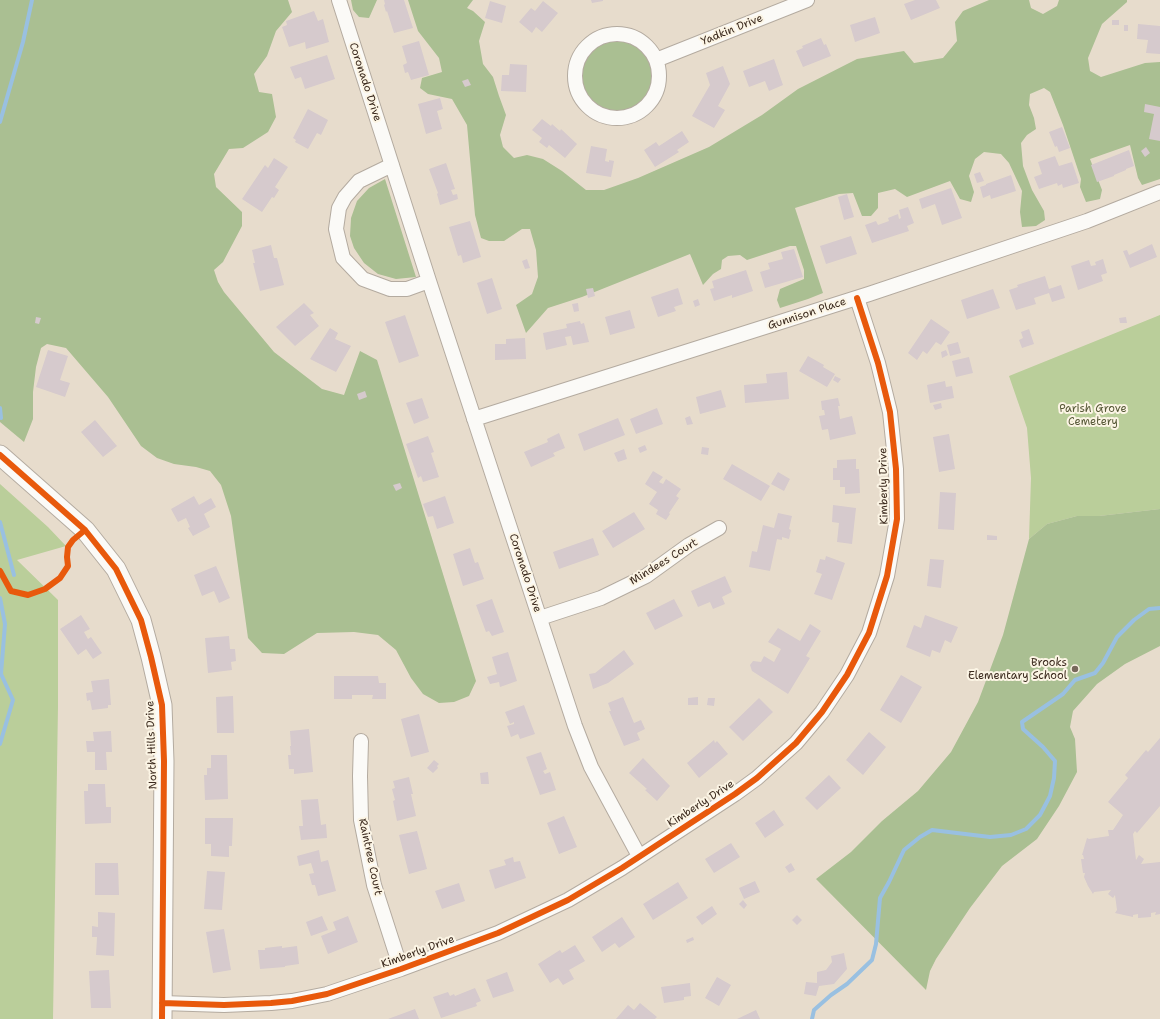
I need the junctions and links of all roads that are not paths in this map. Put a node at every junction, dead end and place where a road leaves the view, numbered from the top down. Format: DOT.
graph roads {
  1 [pos="339,0"];
  2 [pos="807,0"];
  3 [pos="656,60"];
  4 [pos="392,165"];
  5 [pos="1160,192"];
  6 [pos="429,281"];
  7 [pos="857,298"];
  8 [pos="474,419"];
  9 [pos="0,455"];
  10 [pos="719,528"];
  11 [pos="540,618"];
  12 [pos="361,741"];
  13 [pos="639,856"];
  14 [pos="401,969"];
  15 [pos="162,1011"];
  1 -- 4 [label="street, Coronado Drive"];
  2 -- 3 [label="street, Yadkin Drive"];
  3 -- 3 [label="street"];
  4 -- 6 [label="street, Coronado Drive"];
  4 -- 6 [label="street"];
  5 -- 7 [label="street, Gunnison Place"];
  6 -- 8 [label="street, Coronado Drive"];
  7 -- 8 [label="street, Gunnison Place"];
  7 -- 13 [label="street, Kimberly Drive"];
  8 -- 11 [label="street, Coronado Drive"];
  9 -- 15 [label="main road, North Hills Drive"];
  10 -- 11 [label="street, Mindees Court"];
  11 -- 13 [label="street, Coronado Drive"];
  12 -- 14 [label="street, Raintree Court"];
  13 -- 14 [label="street, Kimberly Drive"];
  14 -- 15 [label="street, Kimberly Drive"];
}
